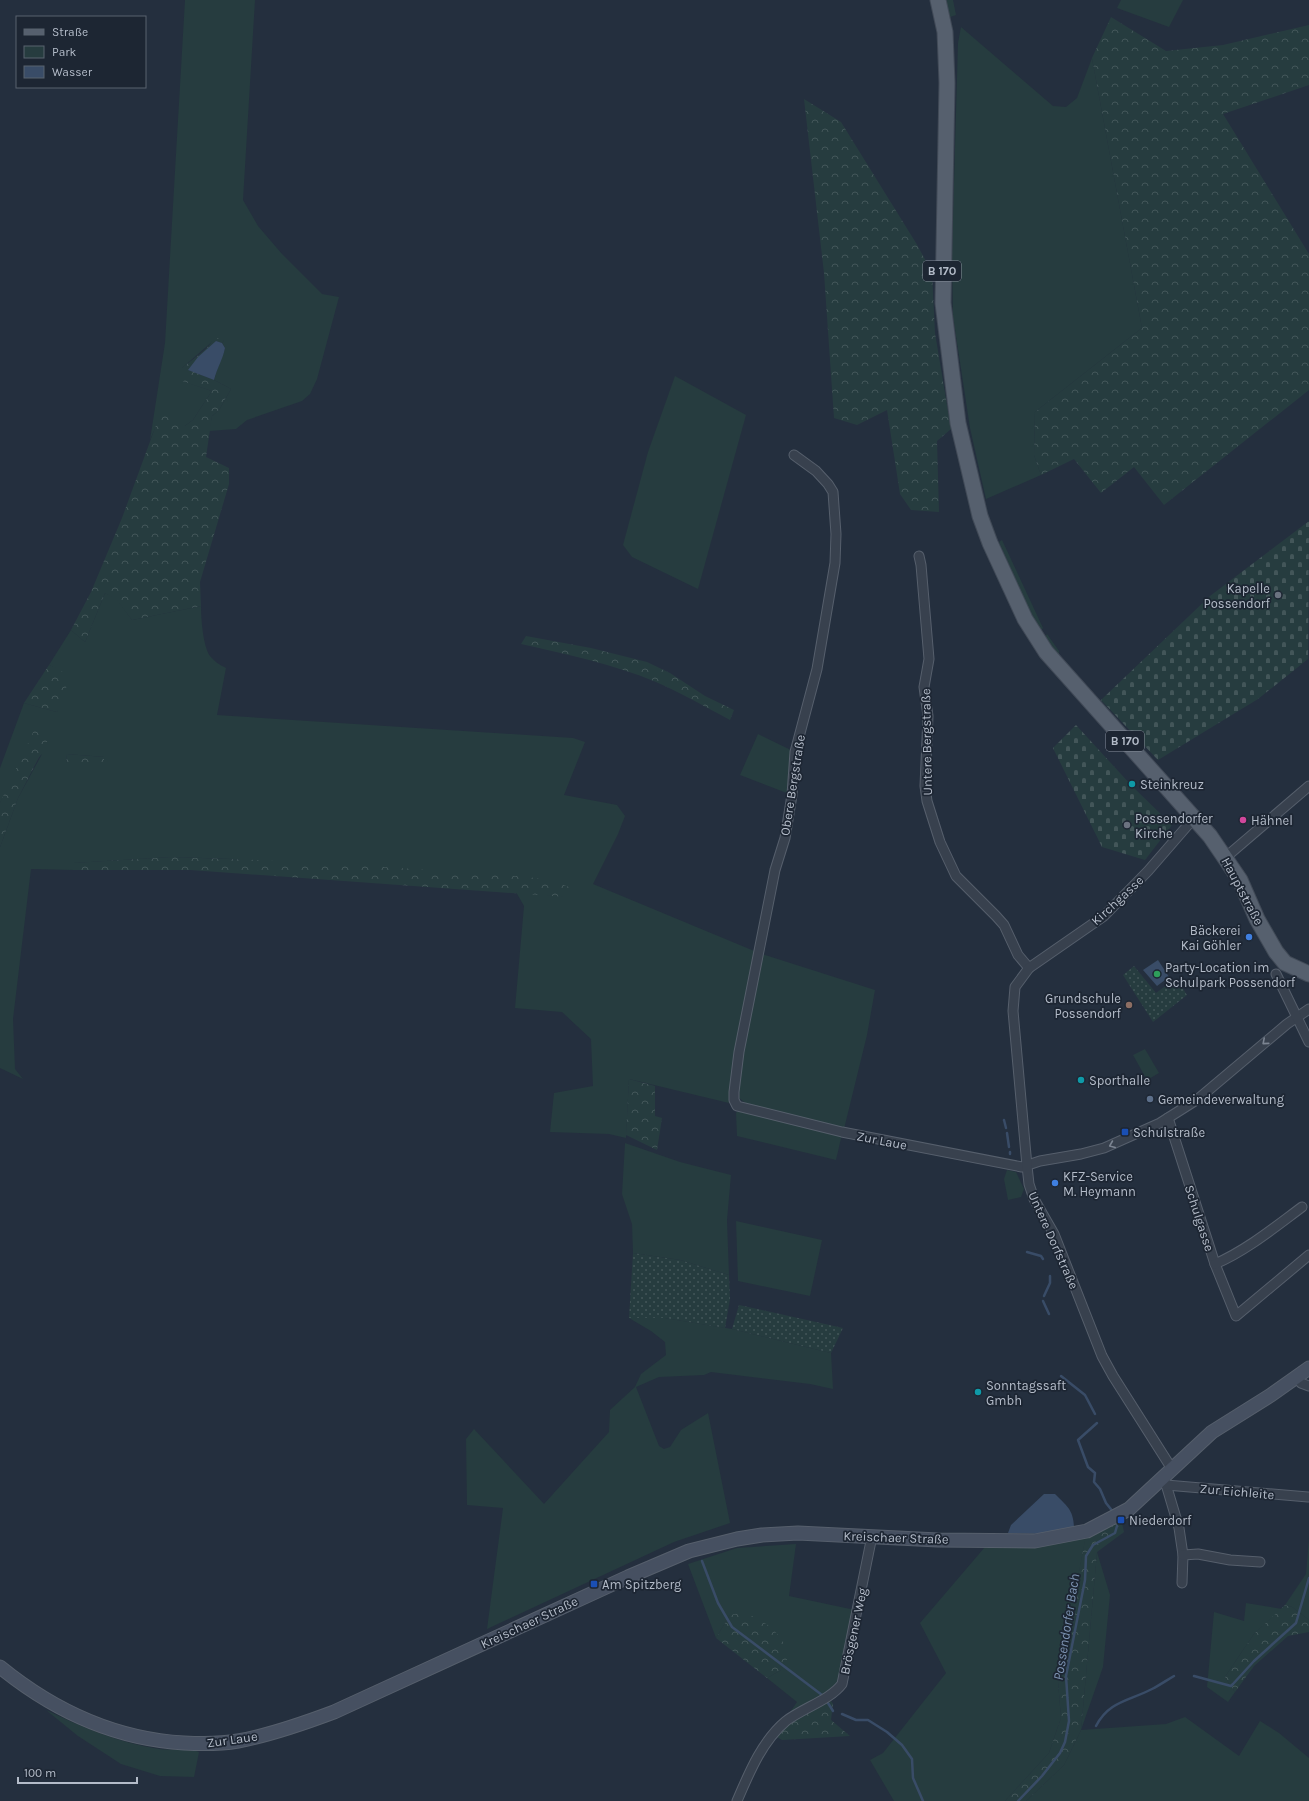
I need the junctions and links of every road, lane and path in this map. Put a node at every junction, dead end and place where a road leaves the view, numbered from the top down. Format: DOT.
graph roads {
  1 [pos="938,0"];
  2 [pos="794,455"];
  3 [pos="919,556"];
  4 [pos="1309,786"];
  5 [pos="1194,818"];
  6 [pos="1226,857"];
  7 [pos="1029,968"];
  8 [pos="1276,974"];
  9 [pos="1309,974"];
  10 [pos="1309,1009"];
  11 [pos="1296,1018"];
  12 [pos="1309,1042"];
  13 [pos="737,1106"];
  14 [pos="1168,1118"];
  15 [pos="1027,1166"];
  16 [pos="1302,1207"];
  17 [pos="1309,1255"];
  18 [pos="1215,1264"];
  19 [pos="1309,1368"];
  20 [pos="1297,1378"];
  21 [pos="1309,1386"];
  22 [pos="1167,1477"];
  23 [pos="1308,1497"];
  24 [pos="872,1536"];
  25 [pos="1183,1555"];
  26 [pos="1260,1562"];
  27 [pos="1182,1583"];
  28 [pos="465,1652"];
  29 [pos="0,1667"];
  30 [pos="737,1801"];
  1 -- 5 [label="main road, Hauptstraße / B 170"];
  2 -- 13 [label="street, Obere Bergstraße"];
  3 -- 7 [label="street, Untere Bergstraße"];
  4 -- 6 [label="street"];
  5 -- 6 [label="main road, Hauptstraße / B 170"];
  5 -- 7 [label="street, Kirchgasse"];
  6 -- 9 [label="main road, Hauptstraße / B 170"];
  7 -- 15 [label="street, Untere Dorfstraße"];
  8 -- 11 [label="street"];
  10 -- 11 [label="street"];
  11 -- 12 [label="street"];
  11 -- 14 [label="street, one-way"];
  13 -- 15 [label="street, Zur Laue"];
  14 -- 15 [label="street, one-way"];
  14 -- 18 [label="street, Schulgasse"];
  15 -- 22 [label="street, Untere Dorfstraße"];
  16 -- 18 [label="street"];
  17 -- 18 [label="street, Schulgasse"];
  19 -- 20 [label="main road, Kreischaer Straße"];
  20 -- 21 [label="street"];
  20 -- 22 [label="main road, Kreischaer Straße"];
  22 -- 23 [label="street, Zur Eichleite"];
  22 -- 24 [label="main road, Kreischaer Straße"];
  22 -- 25 [label="street"];
  24 -- 28 [label="main road, Kreischaer Straße"];
  24 -- 30 [label="street, Brösgener Weg"];
  25 -- 26 [label="street"];
  25 -- 27 [label="street"];
  28 -- 29 [label="main road, Zur Laue"];
}
